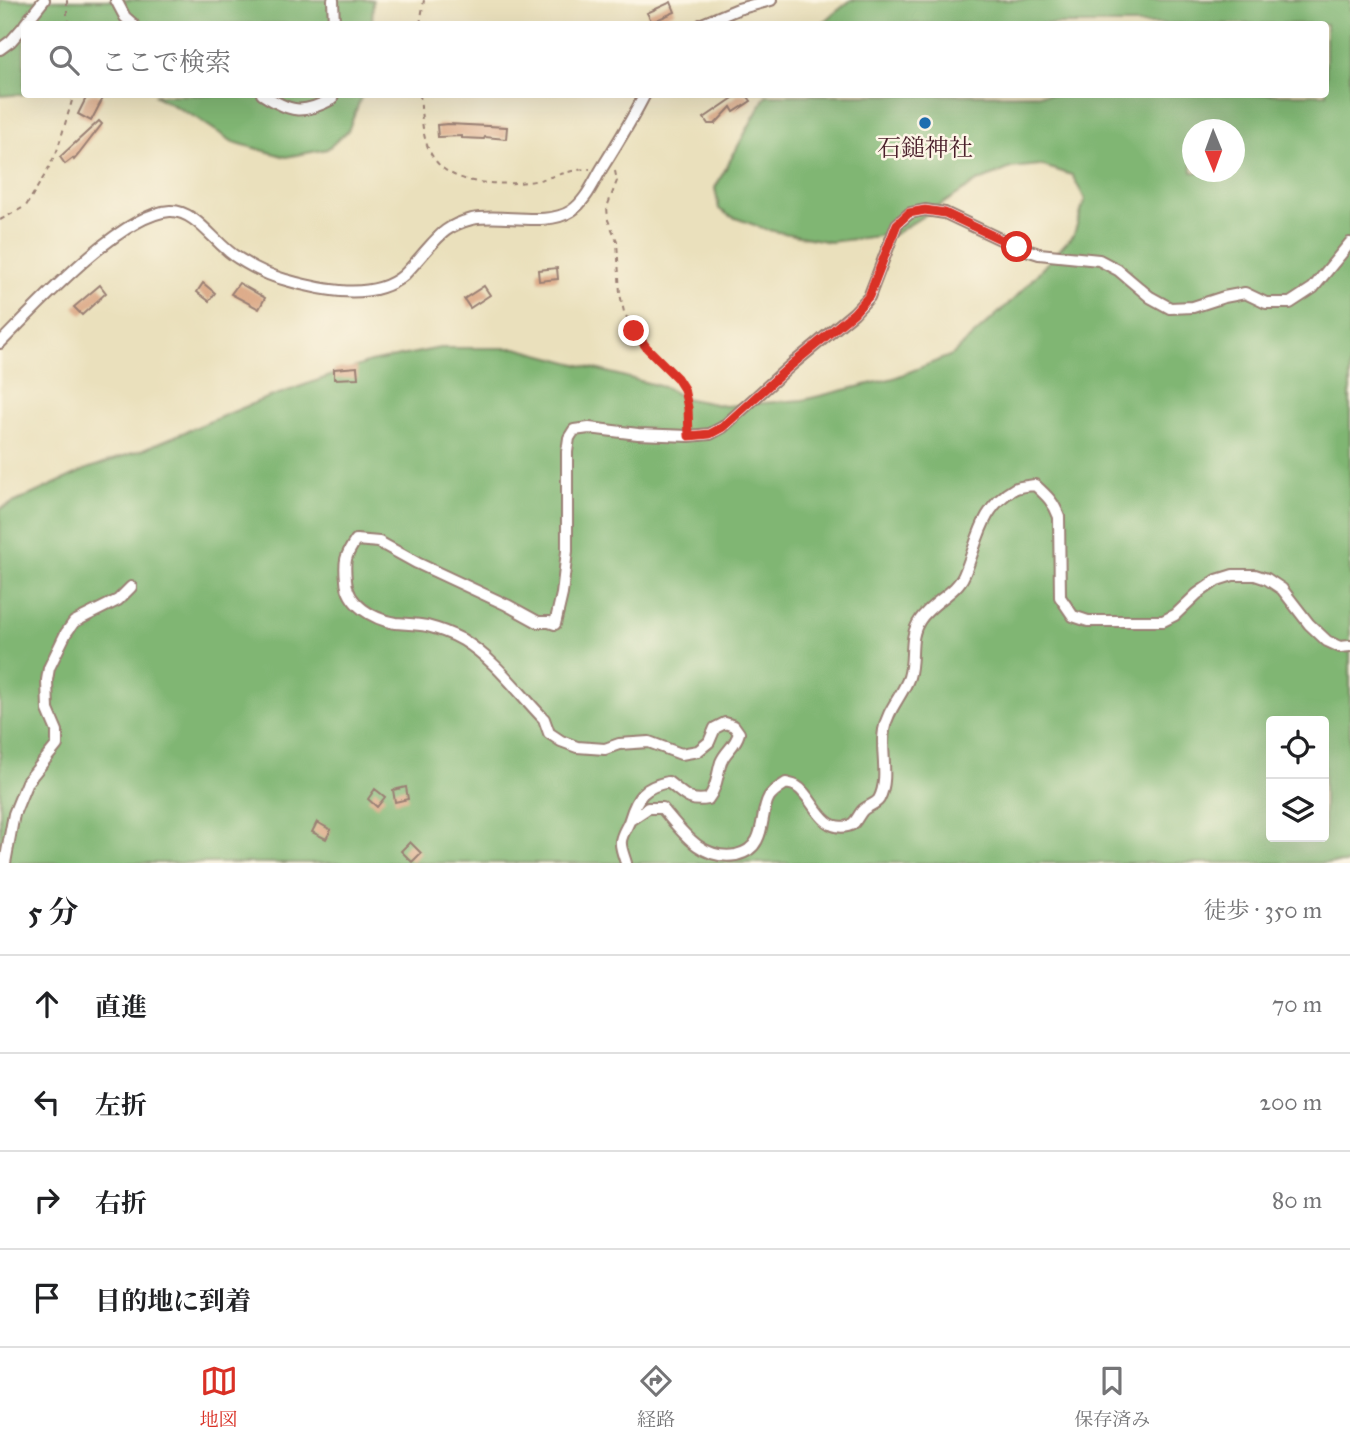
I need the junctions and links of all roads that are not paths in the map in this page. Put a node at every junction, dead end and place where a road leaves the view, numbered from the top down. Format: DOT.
graph roads {
  1 [pos="44,0"];
  2 [pos="116,0"];
  3 [pos="333,0"];
  4 [pos="771,0"];
  5 [pos="28,21"];
  6 [pos="130,21"];
  7 [pos="334,21"];
  8 [pos="709,21"];
  9 [pos="21,30"];
  10 [pos="0,49"];
  11 [pos="268,98"];
  12 [pos="332,98"];
  13 [pos="643,98"];
  14 [pos="1350,243"];
  15 [pos="0,343"];
  16 [pos="131,587"];
  17 [pos="1350,646"];
  18 [pos="630,820"];
  19 [pos="5,863"];
  20 [pos="626,863"];
  1 -- 5 [label="street"];
  2 -- 6 [label="street"];
  3 -- 7 [label="street"];
  4 -- 8 [label="street"];
  9 -- 10 [label="street"];
  11 -- 12 [label="street"];
  13 -- 15 [label="street"];
  14 -- 18 [label="street"];
  16 -- 19 [label="street"];
  17 -- 18 [label="street"];
  18 -- 20 [label="street"];
}
